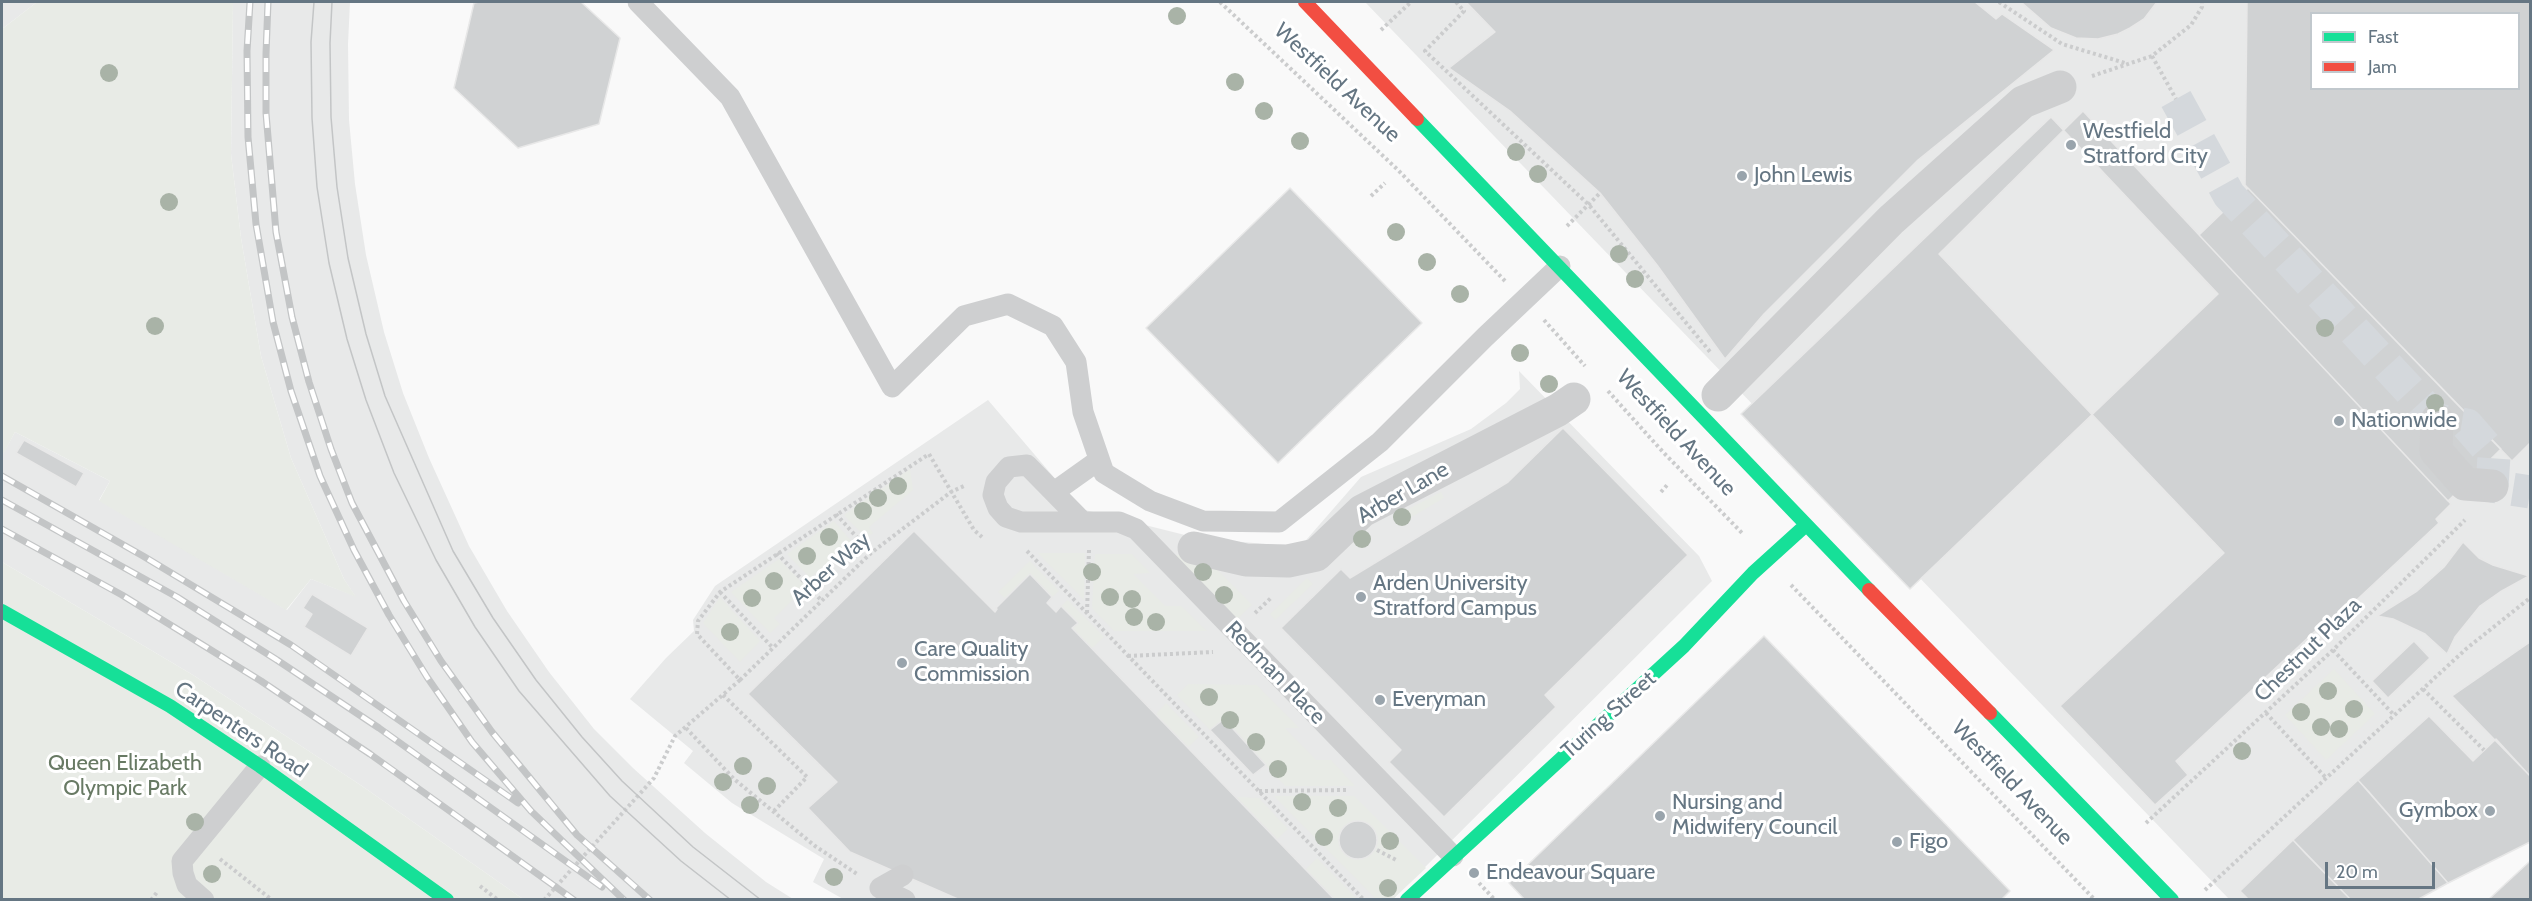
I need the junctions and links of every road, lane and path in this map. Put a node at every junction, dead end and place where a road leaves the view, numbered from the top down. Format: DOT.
graph roads {
  1 [pos="638,2"];
  2 [pos="1220,2"];
  3 [pos="1305,2"];
  4 [pos="1411,2"];
  5 [pos="1456,2"];
  6 [pos="1999,2"];
  7 [pos="2202,2"];
  8 [pos="1380,32"];
  9 [pos="2152,56"];
  10 [pos="2126,63"];
  11 [pos="2060,87"];
  12 [pos="2176,99"];
  13 [pos="1385,183"];
  14 [pos="1600,193"];
  15 [pos="1371,196"];
  16 [pos="1589,206"];
  17 [pos="1571,222"];
  18 [pos="1560,266"];
  19 [pos="1524,300"];
  20 [pos="1714,359"];
  21 [pos="1591,372"];
  22 [pos="1606,388"];
  23 [pos="1718,395"];
  24 [pos="1574,399"];
  25 [pos="2437,420"];
  26 [pos="1099,460"];
  27 [pos="1668,484"];
  28 [pos="2492,486"];
  29 [pos="1054,492"];
  30 [pos="1661,492"];
  31 [pos="836,514"];
  32 [pos="1082,521"];
  33 [pos="1806,525"];
  34 [pos="1194,548"];
  35 [pos="1026,550"];
  36 [pos="1090,551"];
  37 [pos="777,553"];
  38 [pos="871,553"];
  39 [pos="1767,560"];
  40 [pos="720,592"];
  41 [pos="2530,598"];
  42 [pos="821,600"];
  43 [pos="2,610"];
  44 [pos="1087,613"];
  45 [pos="772,647"];
  46 [pos="1253,650"];
  47 [pos="2333,650"];
  48 [pos="1128,656"];
  49 [pos="740,680"];
  50 [pos="2423,689"];
  51 [pos="723,695"];
  52 [pos="2266,712"];
  53 [pos="2394,716"];
  54 [pos="686,728"];
  55 [pos="2484,750"];
  56 [pos="260,766"];
  57 [pos="2326,778"];
  58 [pos="1388,789"];
  59 [pos="1259,791"];
  60 [pos="774,811"];
  61 [pos="2139,830"];
  62 [pos="198,842"];
  63 [pos="1453,856"];
  64 [pos="903,875"];
  65 [pos="880,888"];
  66 [pos="2203,893"];
  67 [pos="2158,895"];
  68 [pos="204,900"];
  69 [pos="272,900"];
  70 [pos="447,900"];
  71 [pos="544,900"];
  72 [pos="905,900"];
  73 [pos="1364,900"];
  74 [pos="1407,900"];
  75 [pos="2096,900"];
  1 -- 26 [label="lane"];
  2 -- 19 [label="path, Westfield Avenue"];
  3 -- 18 [label="street, Westfield Avenue"];
  4 -- 8 [label="path"];
  5 -- 16 [label="path"];
  6 -- 10 [label="path"];
  7 -- 9 [label="path"];
  9 -- 10 [label="path"];
  9 -- 12 [label="path"];
  10 -- 11 [label="path"];
  11 -- 23 [label="street"];
  13 -- 15 [label="path"];
  14 -- 16 [label="path"];
  16 -- 17 [label="path"];
  16 -- 20 [label="path"];
  18 -- 19 [label="lane"];
  18 -- 33 [label="street, Westfield Avenue"];
  19 -- 21 [label="path, Westfield Avenue"];
  19 -- 26 [label="lane"];
  22 -- 39 [label="path, Westfield Avenue"];
  24 -- 34 [label="street, Arber Lane"];
  25 -- 28 [label="street"];
  26 -- 29 [label="lane"];
  27 -- 30 [label="path"];
  28 -- 47 [label="path, Chestnut Plaza"];
  29 -- 32 [label="lane, Redman Place"];
  29 -- 32 [label="lane, Redman Place"];
  31 -- 37 [label="path"];
  31 -- 38 [label="path"];
  31 -- 38 [label="path, Arber Way"];
  32 -- 46 [label="lane, Redman Place"];
  33 -- 39 [label="street, Turing Street"];
  33 -- 67 [label="street, Westfield Avenue"];
  35 -- 44 [label="path"];
  36 -- 44 [label="path"];
  37 -- 40 [label="path"];
  37 -- 42 [label="path"];
  38 -- 42 [label="path, Arber Way"];
  39 -- 63 [label="street, Turing Street"];
  39 -- 75 [label="path, Westfield Avenue"];
  40 -- 45 [label="path"];
  40 -- 49 [label="path"];
  41 -- 50 [label="path"];
  42 -- 45 [label="path, Arber Way"];
  43 -- 56 [label="street, Carpenters Road"];
  44 -- 48 [label="path"];
  45 -- 49 [label="path, Arber Way"];
  46 -- 48 [label="path"];
  46 -- 58 [label="lane, Redman Place"];
  47 -- 52 [label="path, Chestnut Plaza"];
  47 -- 53 [label="path"];
  48 -- 59 [label="path"];
  49 -- 51 [label="path, Arber Way"];
  50 -- 53 [label="path"];
  50 -- 55 [label="path"];
  51 -- 54 [label="path, Arber Way"];
  51 -- 60 [label="path"];
  52 -- 57 [label="path"];
  52 -- 61 [label="path, Chestnut Plaza"];
  53 -- 57 [label="path"];
  54 -- 60 [label="path"];
  54 -- 71 [label="path, Arber Way"];
  56 -- 62 [label="lane"];
  56 -- 70 [label="street, Carpenters Road"];
  57 -- 66 [label="path"];
  58 -- 59 [label="path"];
  58 -- 63 [label="lane, Redman Place"];
  59 -- 73 [label="path"];
  60 -- 65 [label="path"];
  62 -- 68 [label="lane"];
  62 -- 69 [label="path"];
  63 -- 74 [label="street, Turing Street"];
  64 -- 65 [label="lane"];
  65 -- 72 [label="lane"];
}
